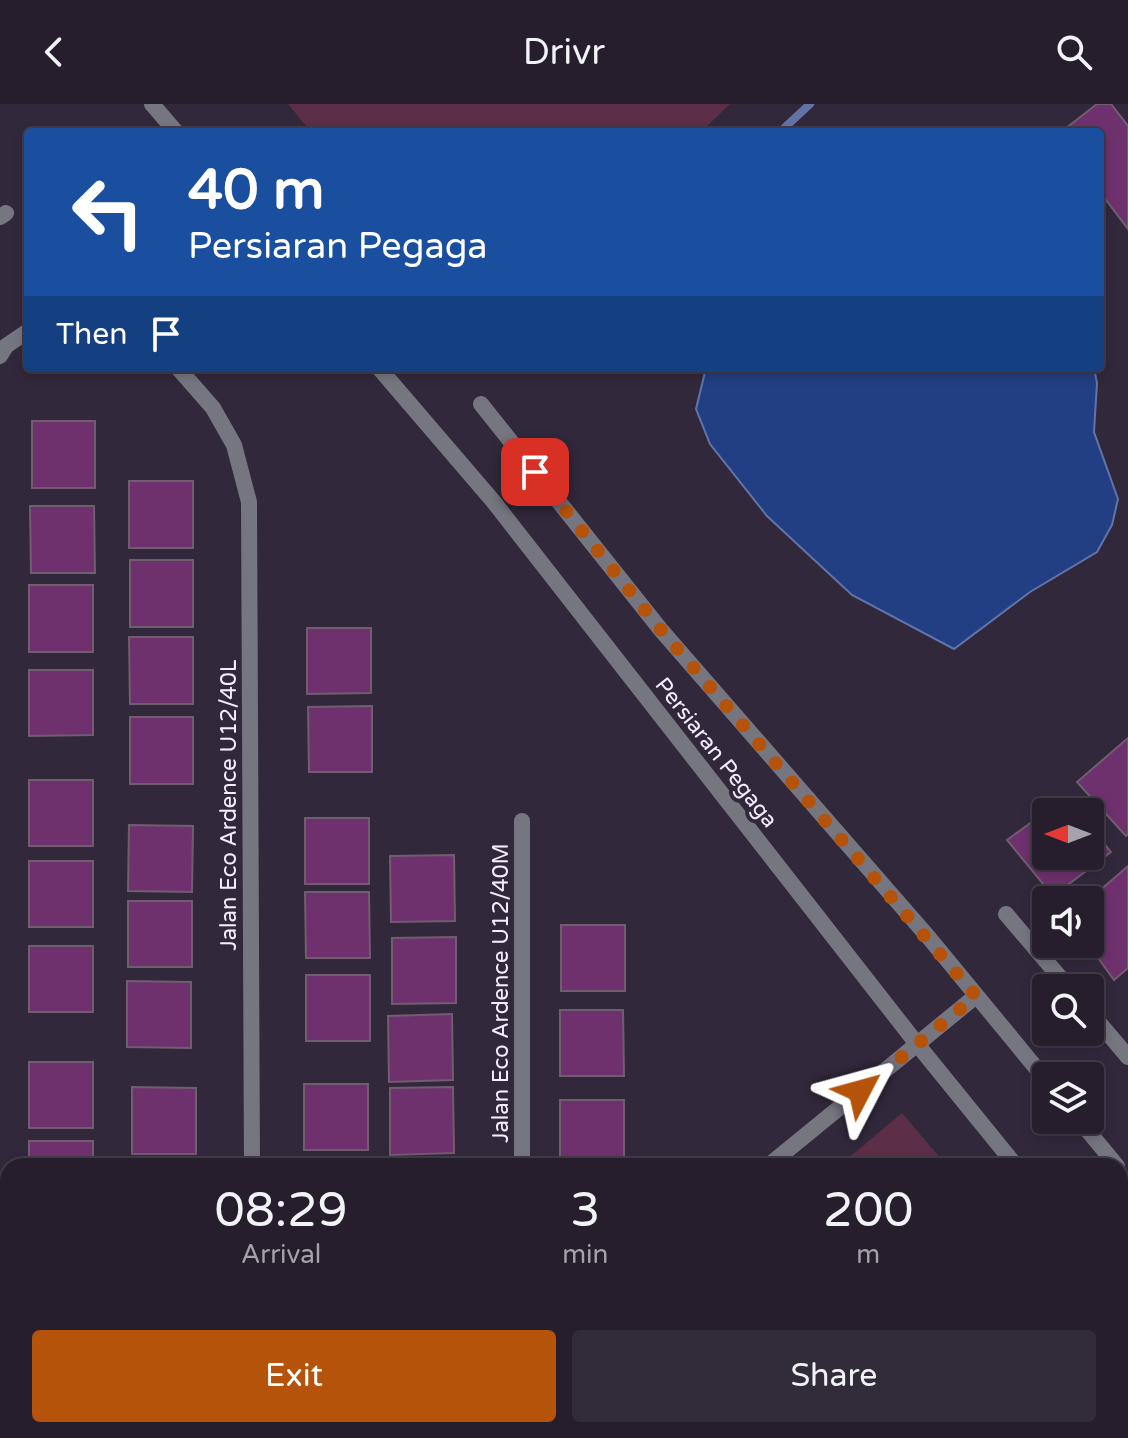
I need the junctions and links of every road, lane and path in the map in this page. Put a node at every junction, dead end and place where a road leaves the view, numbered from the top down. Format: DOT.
graph roads {
  1 [pos="152,104"];
  2 [pos="173,128"];
  3 [pos="24,334"];
  4 [pos="0,356"];
  5 [pos="182,372"];
  6 [pos="382,372"];
  7 [pos="481,404"];
  8 [pos="522,821"];
  9 [pos="1006,914"];
  10 [pos="1057,974"];
  11 [pos="976,996"];
  12 [pos="1104,1029"];
  13 [pos="917,1044"];
  14 [pos="1128,1057"];
  15 [pos="1032,1063"];
  16 [pos="1090,1134"];
  17 [pos="252,1158"];
  18 [pos="522,1158"];
  19 [pos="778,1158"];
  20 [pos="1010,1158"];
  21 [pos="1110,1158"];
  1 -- 2 [label="street"];
  3 -- 4 [label="street"];
  5 -- 17 [label="street, Jalan Eco Ardence U12/40L"];
  6 -- 13 [label="street, Persiaran Pegaga"];
  7 -- 11 [label="street, Persiaran Pegaga"];
  8 -- 18 [label="street, Jalan Eco Ardence U12/40M"];
  9 -- 10 [label="street"];
  11 -- 13 [label="street"];
  11 -- 15 [label="street, Persiaran Pegaga"];
  12 -- 14 [label="street"];
  13 -- 19 [label="street"];
  13 -- 20 [label="street, Persiaran Pegaga"];
  16 -- 21 [label="street"];
}
